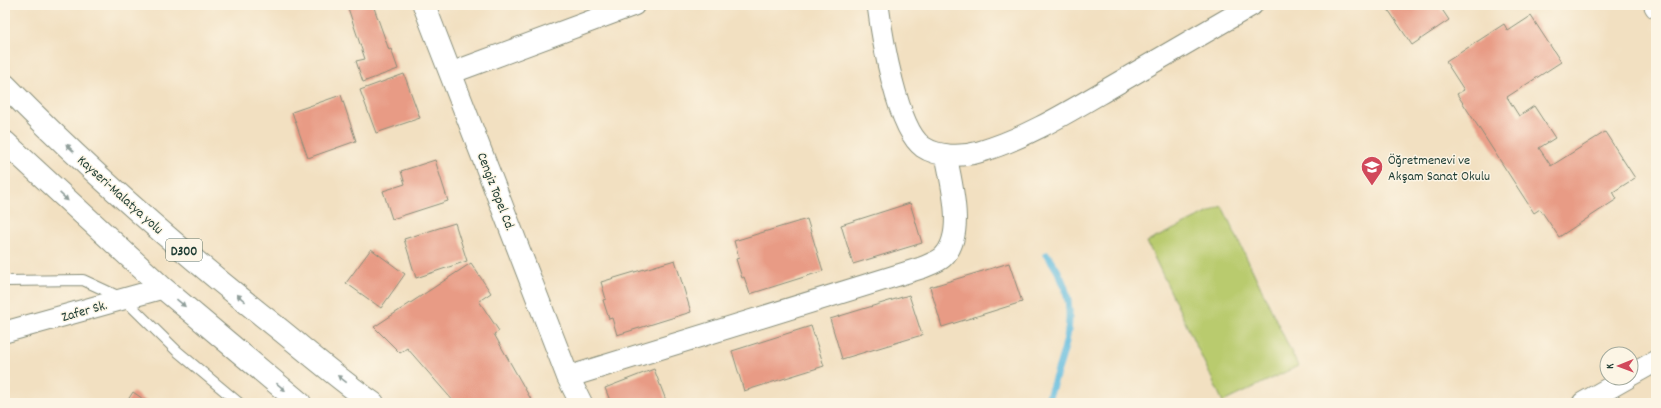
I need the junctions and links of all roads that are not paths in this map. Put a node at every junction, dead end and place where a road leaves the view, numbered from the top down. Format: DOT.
graph roads {
  1 [pos="424,5"];
  2 [pos="634,5"];
  3 [pos="878,5"];
  4 [pos="1252,5"];
  5 [pos="451,73"];
  6 [pos="5,85"];
  7 [pos="5,142"];
  8 [pos="946,155"];
  9 [pos="5,281"];
  10 [pos="163,288"];
  11 [pos="124,299"];
  12 [pos="5,332"];
  13 [pos="1656,361"];
  14 [pos="1639,371"];
  15 [pos="568,377"];
  16 [pos="1613,386"];
  17 [pos="239,403"];
  18 [pos="300,403"];
  19 [pos="373,403"];
  20 [pos="574,403"];
  21 [pos="581,403"];
  22 [pos="1583,403"];
  1 -- 5 [label="main road, Cengiz Topel Cd."];
  2 -- 5 [label="street"];
  3 -- 8 [label="street"];
  4 -- 8 [label="street"];
  5 -- 15 [label="main road, Cengiz Topel Cd."];
  19 -- 6 [label="main road, Kayseri-Malatya yolu / D300, one-way"];
  7 -- 10 [label="main road, one-way"];
  8 -- 15 [label="street"];
  9 -- 11 [label="lane"];
  10 -- 11 [label="street, Zafer Sk."];
  10 -- 18 [label="main road, one-way"];
  11 -- 12 [label="street, Zafer Sk."];
  11 -- 17 [label="lane"];
  13 -- 14 [label="street"];
  15 -- 20 [label="main road"];
  15 -- 21 [label="main road"];
  16 -- 22 [label="street"];
}
